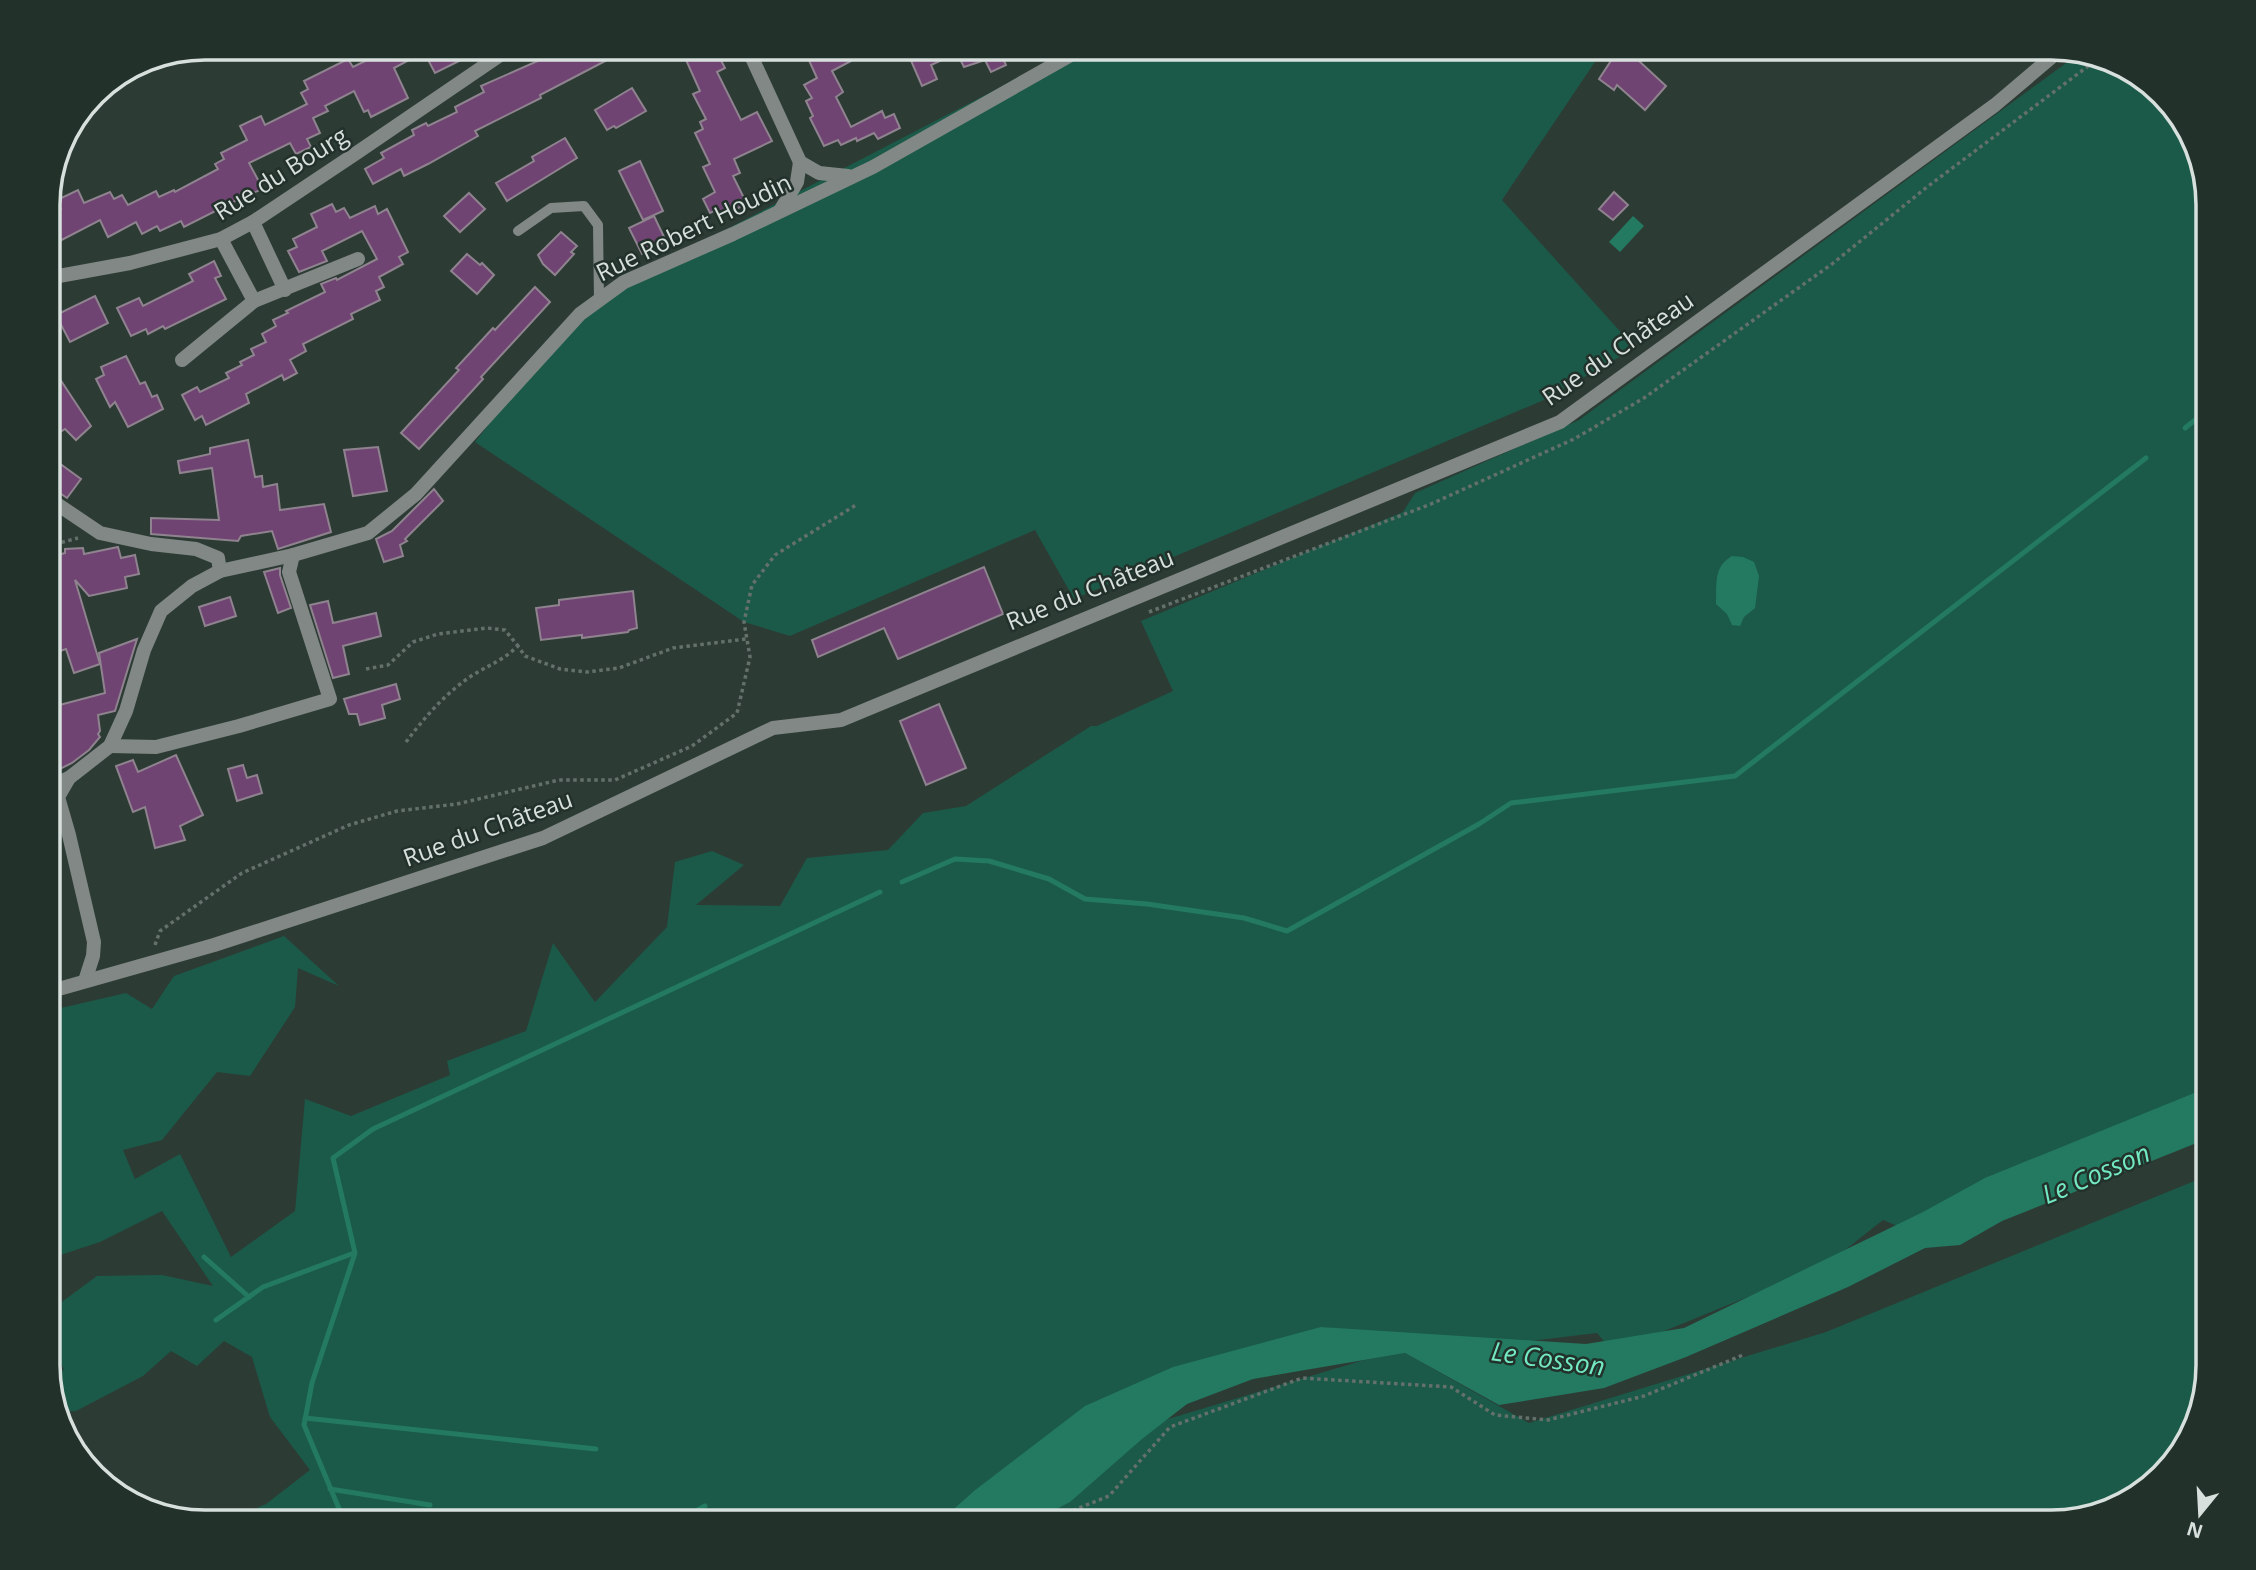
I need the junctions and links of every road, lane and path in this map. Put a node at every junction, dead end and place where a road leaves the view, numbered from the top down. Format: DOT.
graph roads {
  1 [pos="493,60"];
  2 [pos="753,60"];
  3 [pos="1062,60"];
  4 [pos="2048,60"];
  5 [pos="800,162"];
  6 [pos="849,177"];
  7 [pos="779,212"];
  8 [pos="253,222"];
  9 [pos="518,231"];
  10 [pos="221,239"];
  11 [pos="358,259"];
  12 [pos="60,276"];
  13 [pos="285,290"];
  14 [pos="599,300"];
  15 [pos="254,301"];
  16 [pos="183,360"];
  17 [pos="856,505"];
  18 [pos="60,506"];
  19 [pos="100,533"];
  20 [pos="60,543"];
  21 [pos="293,555"];
  22 [pos="220,571"];
  23 [pos="746,639"];
  24 [pos="518,646"];
  25 [pos="366,669"];
  26 [pos="406,743"];
  27 [pos="110,746"];
  28 [pos="69,778"];
  29 [pos="60,782"];
  30 [pos="60,794"];
  31 [pos="60,804"];
  32 [pos="149,964"];
  33 [pos="85,981"];
  34 [pos="60,988"];
  35 [pos="1743,1355"];
  36 [pos="1074,1510"];
  1 -- 8 [label="street, Rue du Bourg"];
  2 -- 5 [label="street"];
  3 -- 6 [label="street, Rue Robert Houdin"];
  4 -- 32 [label="street, Rue du Château"];
  5 -- 6 [label="street"];
  5 -- 7 [label="street"];
  6 -- 7 [label="street, Rue Robert Houdin"];
  7 -- 14 [label="street, Rue Robert Houdin"];
  8 -- 10 [label="street, Rue du Bourg"];
  8 -- 13 [label="street"];
  9 -- 14 [label="lane"];
  10 -- 12 [label="street, Rue du Bourg"];
  10 -- 15 [label="street"];
  11 -- 13 [label="street"];
  13 -- 15 [label="street"];
  14 -- 21 [label="street, Rue Robert Houdin"];
  15 -- 16 [label="street"];
  17 -- 23 [label="path"];
  18 -- 19 [label="street"];
  19 -- 20 [label="path"];
  19 -- 22 [label="street"];
  21 -- 22 [label="street, Rue Robert Houdin"];
  21 -- 27 [label="street"];
  22 -- 27 [label="street, Rue Robert Houdin"];
  23 -- 24 [label="path"];
  23 -- 32 [label="path"];
  24 -- 25 [label="path"];
  24 -- 26 [label="path"];
  27 -- 28 [label="street"];
  28 -- 29 [label="street"];
  28 -- 30 [label="street"];
  31 -- 33 [label="street"];
  32 -- 33 [label="street, Rue du Château"];
  33 -- 34 [label="street, Rue du Château"];
  35 -- 36 [label="path"];
}
